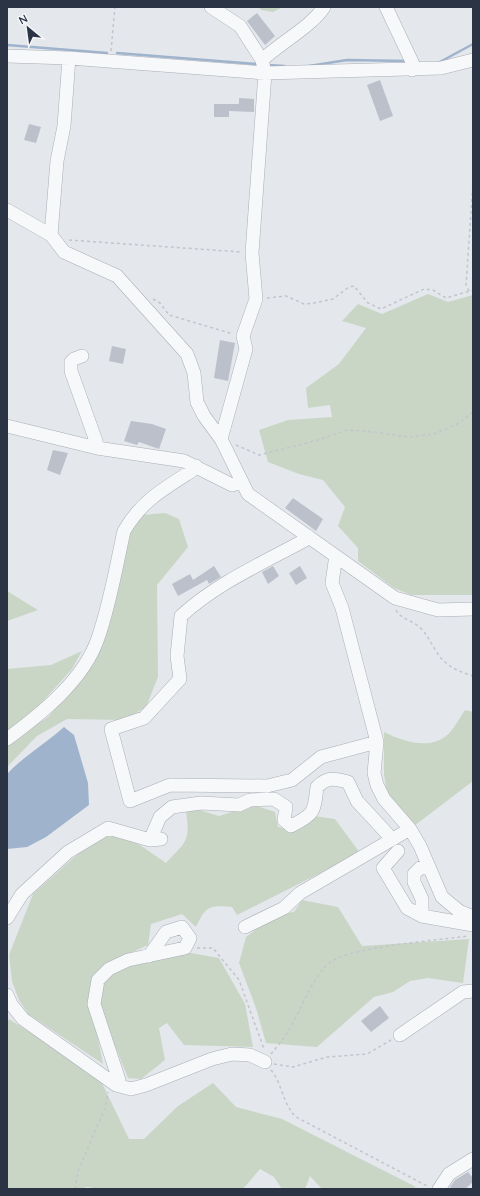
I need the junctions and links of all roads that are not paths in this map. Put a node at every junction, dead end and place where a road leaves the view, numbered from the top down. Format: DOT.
graph roads {
  1 [pos="211,7"];
  2 [pos="324,7"];
  3 [pos="386,7"];
  4 [pos="7,56"];
  5 [pos="69,58"];
  6 [pos="473,60"];
  7 [pos="263,67"];
  8 [pos="412,70"];
  9 [pos="7,210"];
  10 [pos="54,239"];
  11 [pos="82,356"];
  12 [pos="7,426"];
  13 [pos="222,439"];
  14 [pos="97,448"];
  15 [pos="196,466"];
  16 [pos="241,481"];
  17 [pos="308,536"];
  18 [pos="337,557"];
  19 [pos="473,609"];
  20 [pos="7,739"];
  21 [pos="377,742"];
  22 [pos="410,829"];
  23 [pos="392,840"];
  24 [pos="398,851"];
  25 [pos="427,865"];
  26 [pos="422,916"];
  27 [pos="473,917"];
  28 [pos="7,918"];
  29 [pos="246,927"];
  30 [pos="472,930"];
  31 [pos="149,956"];
  32 [pos="473,991"];
  33 [pos="7,995"];
  34 [pos="400,1035"];
  35 [pos="265,1062"];
  36 [pos="116,1085"];
  37 [pos="473,1159"];
  38 [pos="439,1189"];
  1 -- 7 [label="street"];
  2 -- 7 [label="street"];
  3 -- 8 [label="street"];
  4 -- 5 [label="street"];
  5 -- 7 [label="street"];
  5 -- 10 [label="street"];
  6 -- 8 [label="street"];
  7 -- 8 [label="street"];
  7 -- 13 [label="street"];
  9 -- 10 [label="street"];
  10 -- 13 [label="street"];
  11 -- 14 [label="street"];
  12 -- 14 [label="street"];
  13 -- 16 [label="street"];
  14 -- 15 [label="street"];
  15 -- 16 [label="street"];
  15 -- 20 [label="street"];
  16 -- 17 [label="street"];
  17 -- 18 [label="street"];
  17 -- 21 [label="street"];
  18 -- 19 [label="street"];
  18 -- 21 [label="street"];
  21 -- 22 [label="street"];
  22 -- 23 [label="street"];
  22 -- 25 [label="street"];
  23 -- 28 [label="street"];
  23 -- 29 [label="street"];
  24 -- 26 [label="street"];
  25 -- 26 [label="street"];
  25 -- 27 [label="street"];
  26 -- 30 [label="street"];
  31 -- 31 [label="street"];
  31 -- 36 [label="street"];
  32 -- 34 [label="street"];
  33 -- 36 [label="street"];
  35 -- 36 [label="street"];
  37 -- 38 [label="street"];
}
